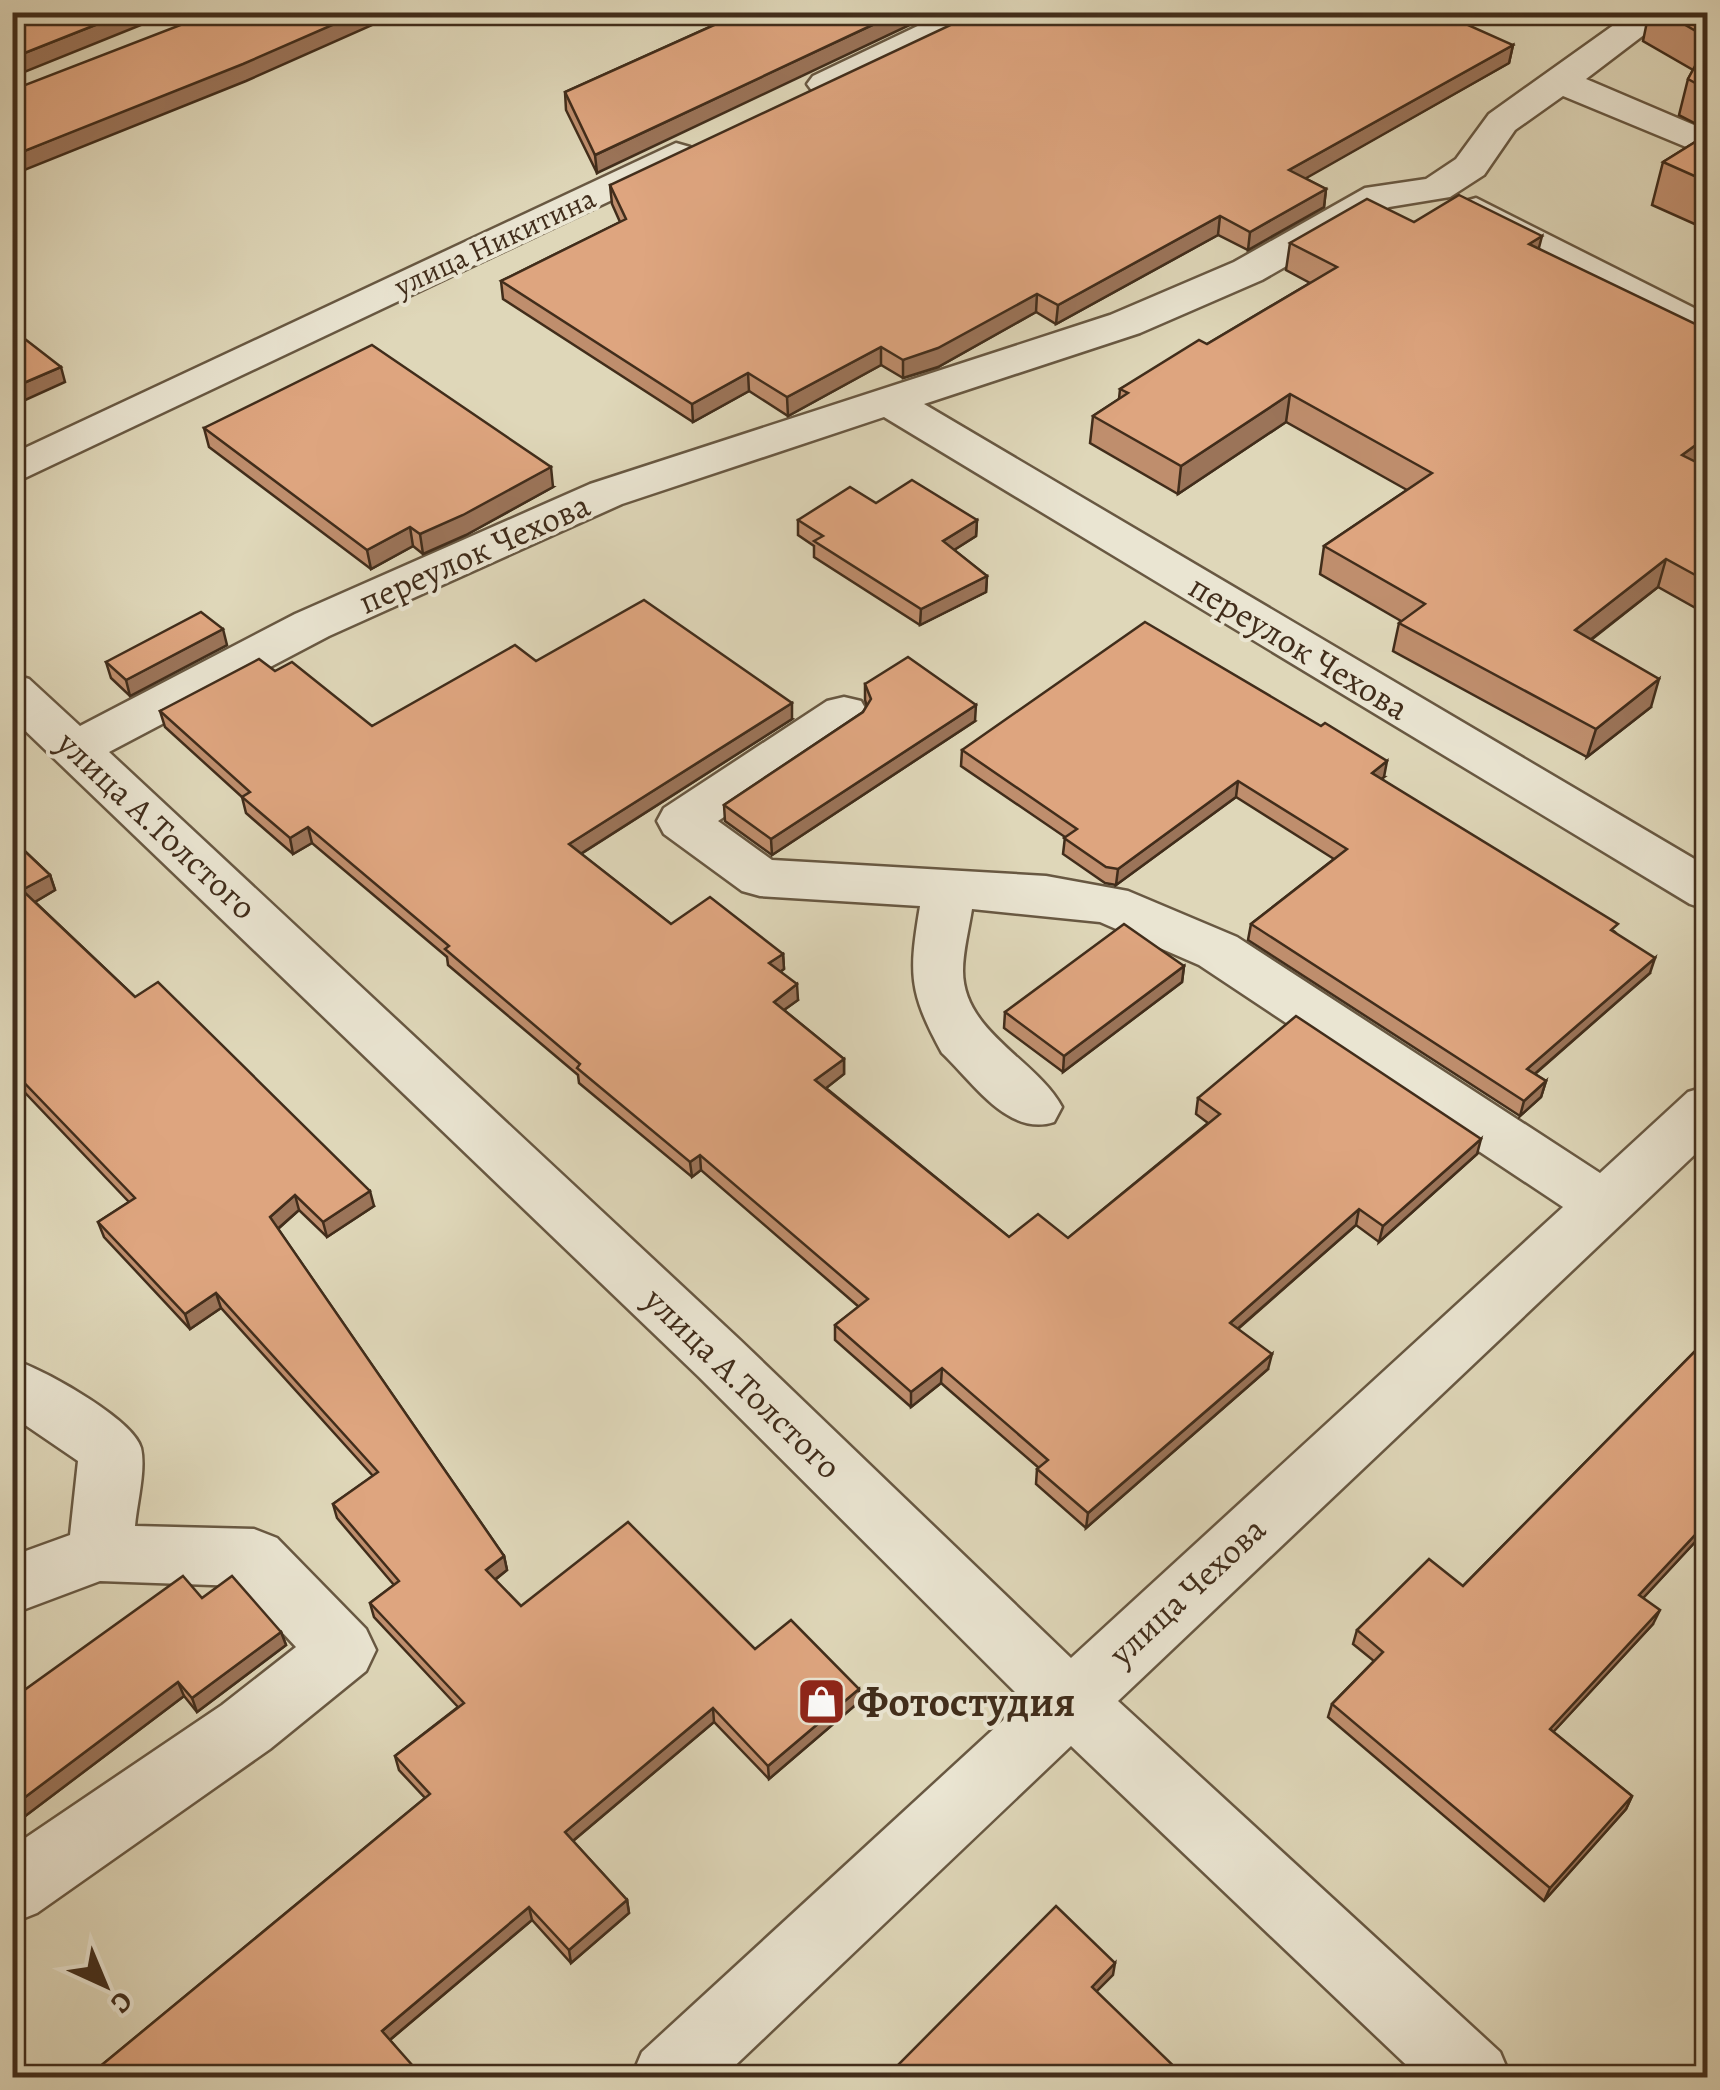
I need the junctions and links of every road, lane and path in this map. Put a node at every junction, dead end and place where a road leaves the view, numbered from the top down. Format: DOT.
graph roads {
  1 [pos="977,12"];
  2 [pos="1656,12"];
  3 [pos="1559,81"];
  4 [pos="798,98"];
  5 [pos="709,140"];
  6 [pos="1708,146"];
  7 [pos="1436,190"];
  8 [pos="1708,332"];
  9 [pos="890,403"];
  10 [pos="12,471"];
  11 [pos="12,690"];
  12 [pos="844,713"];
  13 [pos="77,748"];
  14 [pos="949,890"];
  15 [pos="1708,891"];
  16 [pos="1034,1107"];
  17 [pos="1708,1107"];
  18 [pos="1604,1204"];
  19 [pos="12,1390"];
  20 [pos="100,1553"];
  21 [pos="12,1585"];
  22 [pos="1070,1701"];
  23 [pos="12,1889"];
  24 [pos="668,2078"];
  25 [pos="1474,2078"];
  1 -- 4 [label="street"];
  2 -- 3 [label="street"];
  3 -- 6 [label="street"];
  3 -- 7 [label="street"];
  5 -- 10 [label="street, улица Никитина"];
  7 -- 8 [label="street"];
  7 -- 9 [label="street, переулок Чехова"];
  9 -- 13 [label="street, переулок Чехова"];
  9 -- 15 [label="street, переулок Чехова"];
  11 -- 13 [label="street, улица А.Толстого"];
  12 -- 14 [label="street"];
  13 -- 22 [label="street, улица А.Толстого"];
  14 -- 16 [label="street"];
  14 -- 18 [label="street"];
  17 -- 18 [label="street, улица Чехова"];
  18 -- 22 [label="street, улица Чехова"];
  19 -- 20 [label="street"];
  20 -- 21 [label="street"];
  20 -- 23 [label="street"];
  22 -- 24 [label="street, улица Чехова"];
  22 -- 25 [label="street, улица А.Толстого"];
}
